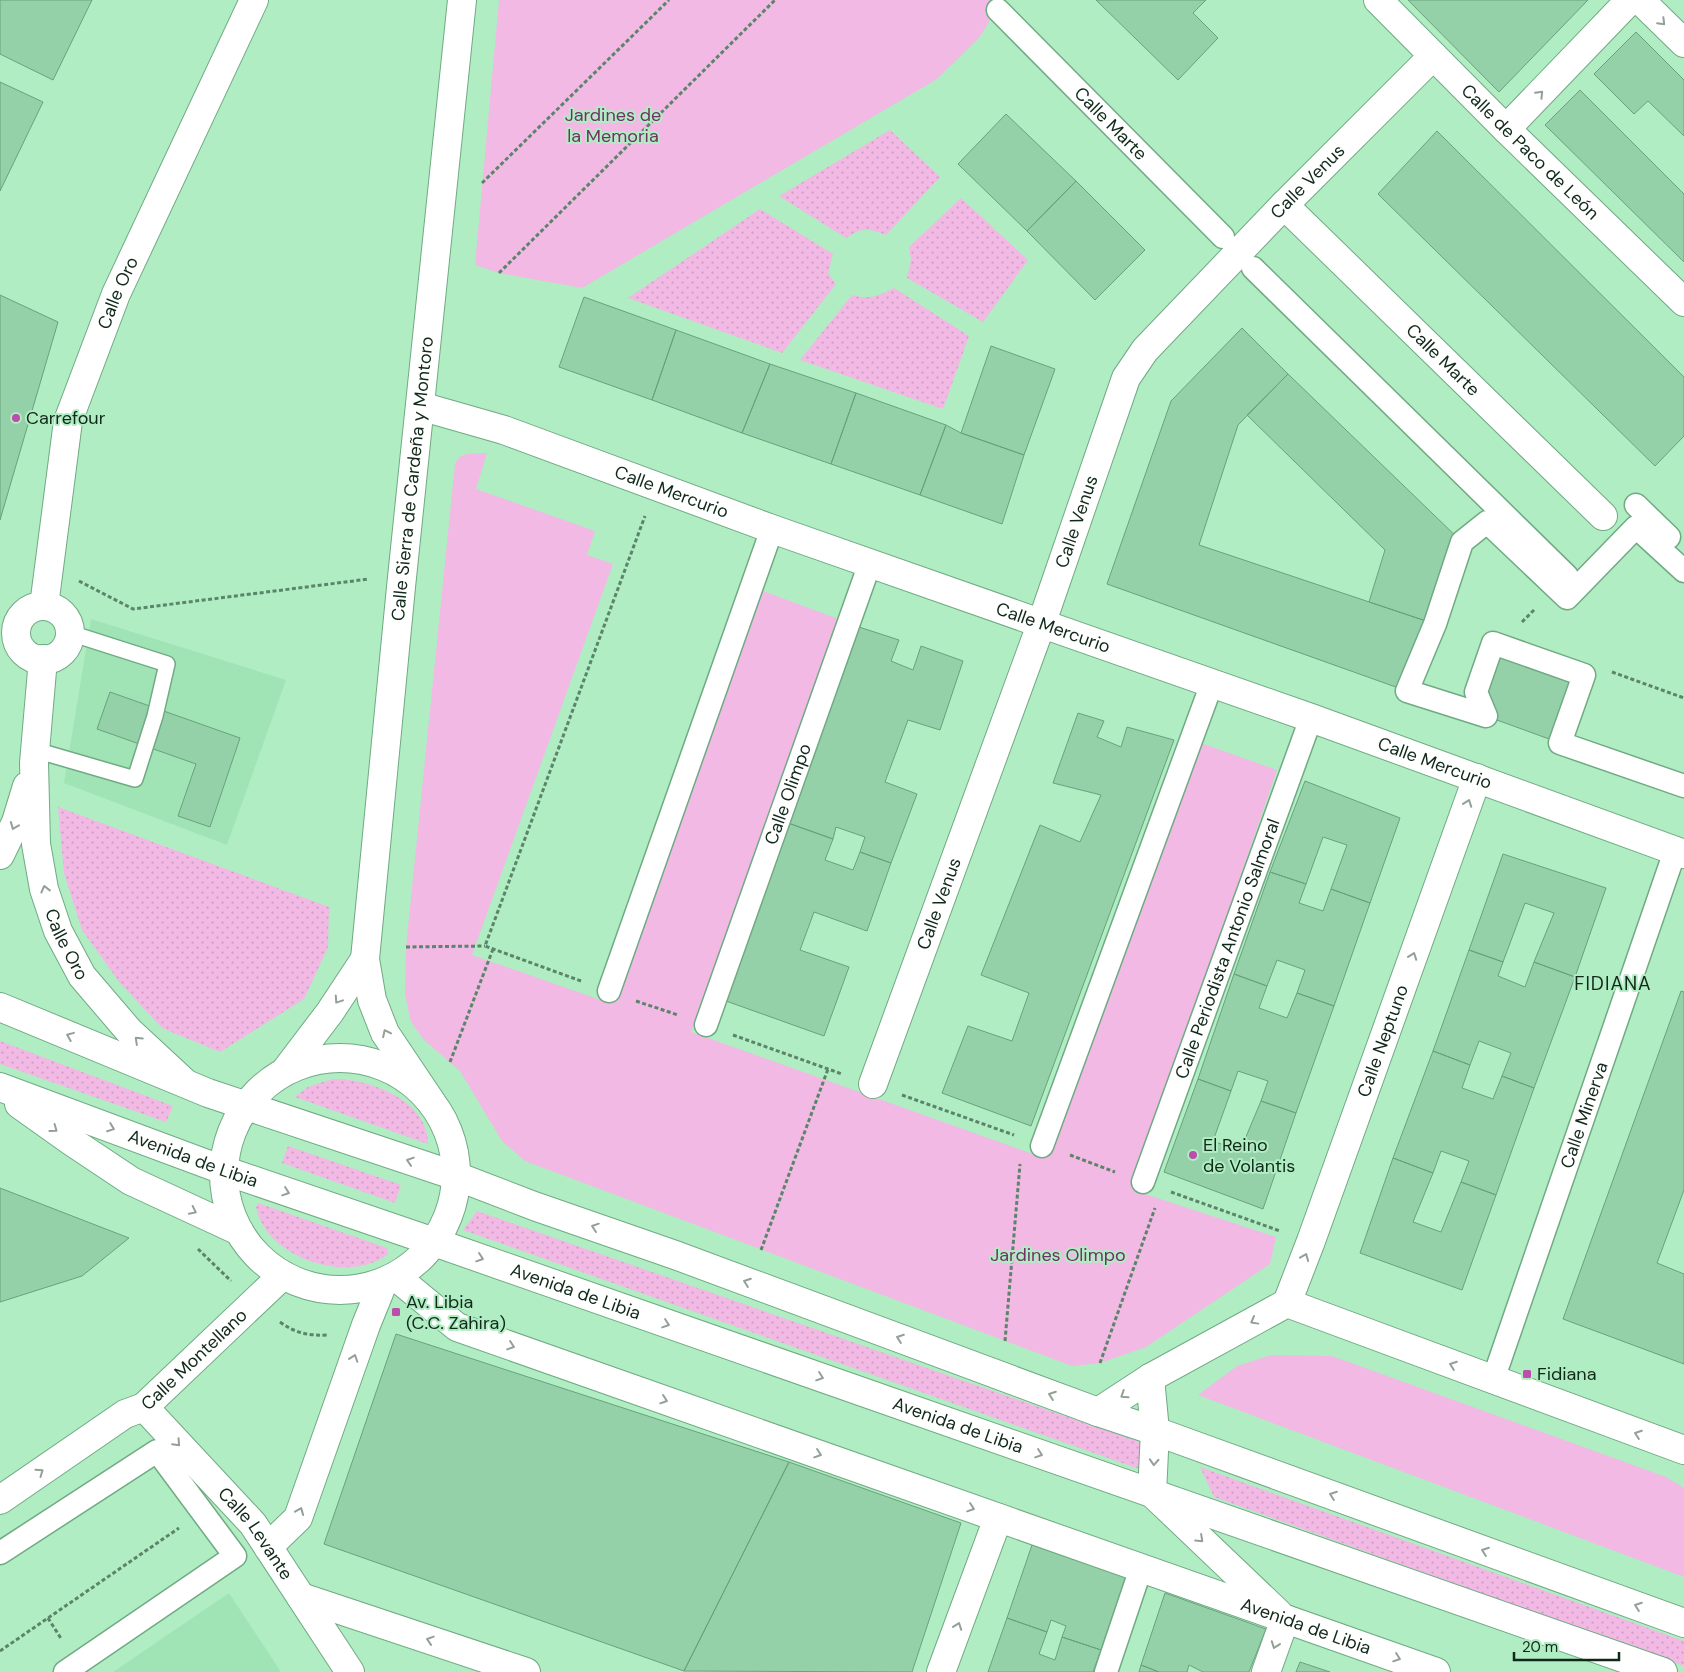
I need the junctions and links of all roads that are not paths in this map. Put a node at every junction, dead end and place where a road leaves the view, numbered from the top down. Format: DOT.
graph roads {
  1 [pos="254,0"];
  2 [pos="462,0"];
  3 [pos="1378,0"];
  4 [pos="1630,0"];
  5 [pos="1640,0"];
  6 [pos="998,10"];
  7 [pos="1684,43"];
  8 [pos="1433,56"];
  9 [pos="1506,129"];
  10 [pos="1284,205"];
  11 [pos="1223,237"];
  12 [pos="1253,268"];
  13 [pos="1684,302"];
  14 [pos="420,406"];
  15 [pos="1636,505"];
  16 [pos="1603,516"];
  17 [pos="772,529"];
  18 [pos="1684,551"];
  19 [pos="870,563"];
  20 [pos="1684,572"];
  21 [pos="1567,576"];
  22 [pos="44,606"];
  23 [pos="1042,622"];
  24 [pos="70,633"];
  25 [pos="43,660"];
  26 [pos="1212,683"];
  27 [pos="1311,718"];
  28 [pos="34,756"];
  29 [pos="1477,778"];
  30 [pos="1684,786"];
  31 [pos="1680,852"];
  32 [pos="0,855"];
  33 [pos="366,959"];
  34 [pos="609,991"];
  35 [pos="0,1007"];
  36 [pos="706,1026"];
  37 [pos="286,1070"];
  38 [pos="873,1084"];
  39 [pos="187,1085"];
  40 [pos="0,1088"];
  41 [pos="432,1103"];
  42 [pos="246,1106"];
  43 [pos="1032,1142"];
  44 [pos="223,1170"];
  45 [pos="456,1176"];
  46 [pos="1153,1185"];
  47 [pos="239,1231"];
  48 [pos="434,1242"];
  49 [pos="283,1275"];
  50 [pos="389,1280"];
  51 [pos="1287,1303"];
  52 [pos="1150,1378"];
  53 [pos="1494,1380"];
  54 [pos="144,1407"];
  55 [pos="1098,1412"];
  56 [pos="1155,1431"];
  57 [pos="1684,1450"];
  58 [pos="1152,1494"];
  59 [pos="0,1500"];
  60 [pos="998,1518"];
  61 [pos="268,1547"];
  62 [pos="0,1553"];
  63 [pos="1141,1568"];
  64 [pos="301,1598"];
  65 [pos="1285,1619"];
  66 [pos="1684,1623"];
  67 [pos="462,1662"];
  68 [pos="65,1672"];
  69 [pos="82,1672"];
  70 [pos="350,1672"];
  71 [pos="526,1672"];
  72 [pos="941,1672"];
  73 [pos="1106,1672"];
  74 [pos="1266,1672"];
  75 [pos="1436,1672"];
  76 [pos="1663,1672"];
  1 -- 22 [label="street, Calle Oro"];
  2 -- 14 [label="street, Calle Sierra de Cardeña y Montoro"];
  3 -- 8 [label="street, Calle de Paco de León"];
  9 -- 4 [label="street, one-way"];
  5 -- 7 [label="street, one-way"];
  6 -- 11 [label="street, Calle Marte"];
  8 -- 9 [label="street, Calle de Paco de León"];
  8 -- 10 [label="street, Calle Venus"];
  9 -- 13 [label="street, Calle de Paco de León"];
  10 -- 16 [label="street, Calle Marte"];
  10 -- 23 [label="street, Calle Venus"];
  12 -- 21 [label="street"];
  14 -- 17 [label="street, Calle Mercurio"];
  14 -- 33 [label="street, Calle Sierra de Cardeña y Montoro"];
  15 -- 18 [label="street"];
  17 -- 19 [label="street, Calle Mercurio"];
  17 -- 34 [label="street"];
  19 -- 23 [label="street, Calle Mercurio"];
  19 -- 36 [label="street, Calle Olimpo"];
  20 -- 30 [label="street"];
  22 -- 24 [label="street"];
  22 -- 25 [label="street"];
  23 -- 26 [label="street, Calle Mercurio"];
  23 -- 38 [label="street, Calle Venus"];
  24 -- 25 [label="street"];
  24 -- 28 [label="lane"];
  25 -- 28 [label="street, Calle Oro"];
  26 -- 27 [label="street, Calle Mercurio"];
  26 -- 43 [label="street"];
  27 -- 29 [label="street, Calle Mercurio"];
  27 -- 46 [label="street, Calle Periodista Antonio Salmoral"];
  28 -- 32 [label="street, Calle Oro, one-way"];
  39 -- 28 [label="street, Calle Oro, one-way"];
  29 -- 31 [label="street, Calle Mercurio"];
  51 -- 29 [label="street, Calle Neptuno, one-way"];
  31 -- 53 [label="street, Calle Minerva"];
  33 -- 37 [label="street, Calle Sierra de Cardeña y Montoro, one-way"];
  41 -- 33 [label="street, Calle Sierra de Cardeña y Montoro, one-way"];
  39 -- 35 [label="street, one-way"];
  37 -- 41 [label="street"];
  37 -- 42 [label="street"];
  39 -- 42 [label="street"];
  40 -- 44 [label="street, Avenida de Libia, one-way"];
  40 -- 47 [label="street, one-way"];
  41 -- 45 [label="street"];
  42 -- 44 [label="street"];
  45 -- 42 [label="street, one-way"];
  44 -- 47 [label="street"];
  44 -- 48 [label="street, Avenida de Libia, one-way"];
  45 -- 48 [label="street"];
  55 -- 45 [label="street, one-way"];
  47 -- 49 [label="street"];
  48 -- 50 [label="street"];
  48 -- 58 [label="street, Avenida de Libia, one-way"];
  49 -- 50 [label="street"];
  49 -- 54 [label="street, Calle Montellano"];
  50 -- 60 [label="street, Avenida de Libia, one-way"];
  61 -- 50 [label="street, one-way"];
  51 -- 52 [label="street, one-way"];
  53 -- 51 [label="street, one-way"];
  52 -- 55 [label="street, one-way"];
  52 -- 56 [label="street"];
  57 -- 53 [label="street, one-way"];
  59 -- 54 [label="street, Calle Montellano, one-way"];
  54 -- 61 [label="street, Calle Levante, one-way"];
  55 -- 56 [label="street"];
  56 -- 58 [label="street, one-way"];
  66 -- 56 [label="street, one-way"];
  58 -- 65 [label="street, one-way"];
  58 -- 76 [label="street, Avenida de Libia"];
  60 -- 63 [label="street, Avenida de Libia"];
  72 -- 60 [label="street, one-way"];
  61 -- 64 [label="street, Calle Levante"];
  61 -- 69 [label="street"];
  62 -- 68 [label="street"];
  63 -- 65 [label="street, Avenida de Libia"];
  63 -- 73 [label="street"];
  67 -- 64 [label="street, one-way"];
  64 -- 70 [label="street, Calle Levante"];
  65 -- 74 [label="street, one-way"];
  65 -- 75 [label="street, Avenida de Libia, one-way"];
  67 -- 71 [label="street"];
}
